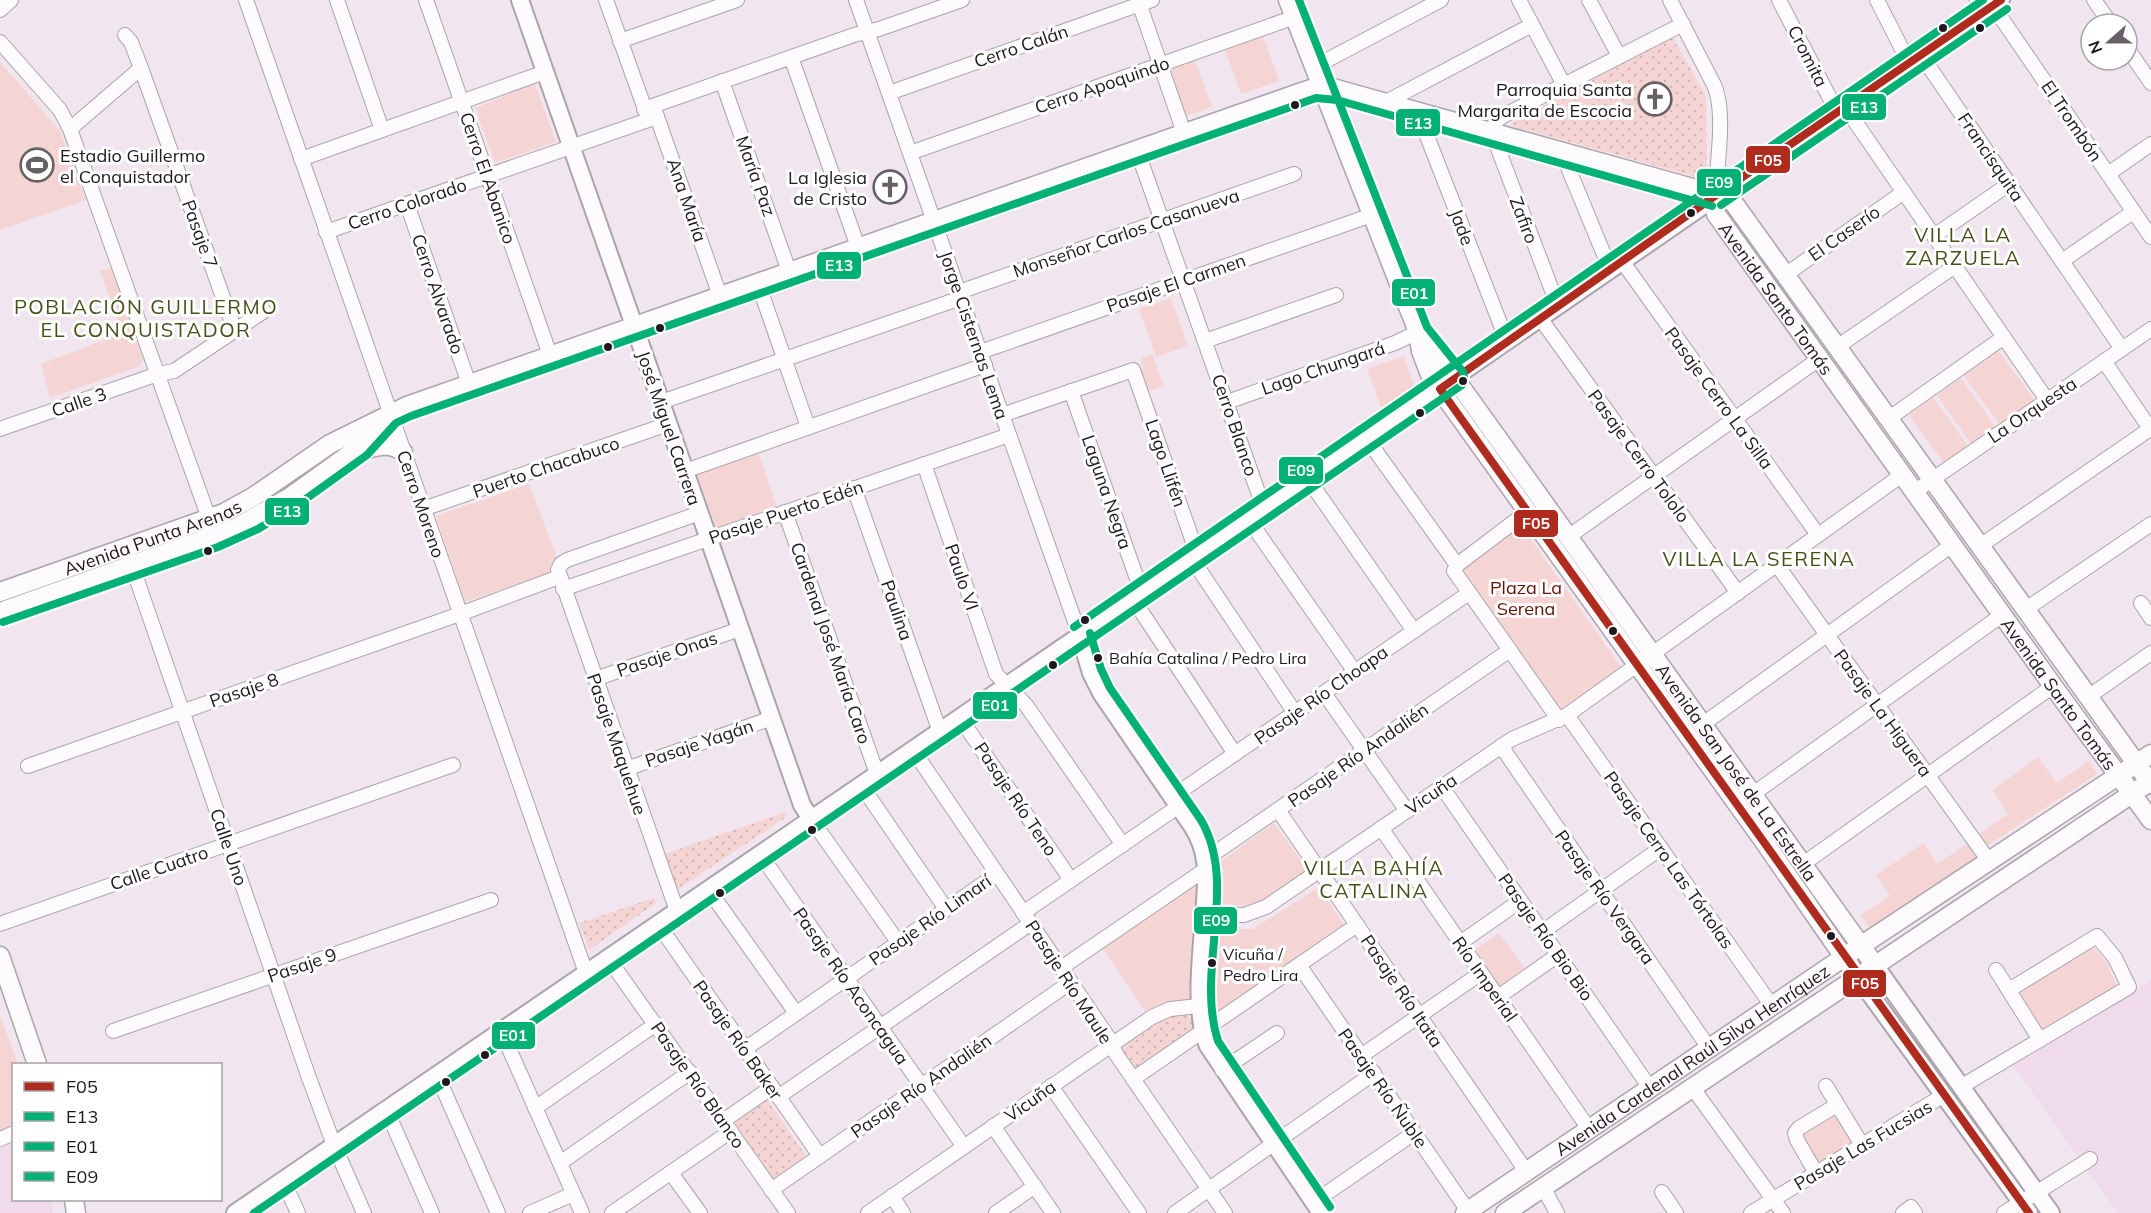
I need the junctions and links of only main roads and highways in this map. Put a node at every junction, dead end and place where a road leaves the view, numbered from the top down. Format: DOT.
graph roads {
  1 [pos="1293,6"];
  2 [pos="1322,87"];
  3 [pos="1715,196"];
  4 [pos="1447,384"];
  5 [pos="390,415"];
  6 [pos="403,452"];
  7 [pos="347,456"];
  8 [pos="0,592"];
  9 [pos="0,612"];
  10 [pos="2134,765"];
  11 [pos="2145,785"];
  12 [pos="2151,820"];
  13 [pos="1862,945"];
  14 [pos="0,956"];
  15 [pos="1845,957"];
  16 [pos="1874,964"];
  17 [pos="1857,976"];
  18 [pos="5,989"];
  19 [pos="36,1063"];
  20 [pos="1466,1212"];
  21 [pos="1505,1213"];
  1 -- 2 [label="main road, Avenida San José de La Estrella"];
  2 -- 3 [label="main road, Avenida Punta Arenas"];
  2 -- 4 [label="main road, Avenida San José de La Estrella"];
  2 -- 5 [label="main road, Avenida Punta Arenas"];
  3 -- 10 [label="main road, Avenida Santo Tomás"];
  3 -- 10 [label="main road, Avenida Santo Tomás"];
  4 -- 13 [label="main road, Avenida San José de La Estrella"];
  4 -- 15 [label="main road, Avenida San José de La Estrella"];
  5 -- 7 [label="main road, Avenida Punta Arenas"];
  5 -- 8 [label="main road, Avenida Punta Arenas"];
  6 -- 7 [label="main road"];
  7 -- 9 [label="main road, Avenida Punta Arenas"];
  10 -- 11 [label="main road, Avenida Santo Tomás"];
  10 -- 13 [label="main road, Avenida Cardenal Raúl Silva Henríquez"];
  11 -- 12 [label="main road, Avenida Santo Tomás"];
  11 -- 16 [label="main road, Avenida Cardenal Raúl Silva Henríquez"];
  13 -- 15 [label="main road, Avenida Cardenal Raúl Silva Henríquez"];
  13 -- 16 [label="main road, Avenida San José de La Estrella"];
  14 -- 18 [label="main road"];
  15 -- 17 [label="main road, Avenida San José de La Estrella"];
  15 -- 20 [label="main road, Avenida Cardenal Raúl Silva Henríquez"];
  16 -- 17 [label="main road, Avenida Cardenal Raúl Silva Henríquez"];
  17 -- 21 [label="main road, Avenida Cardenal Raúl Silva Henríquez"];
  18 -- 19 [label="main road"];
}
